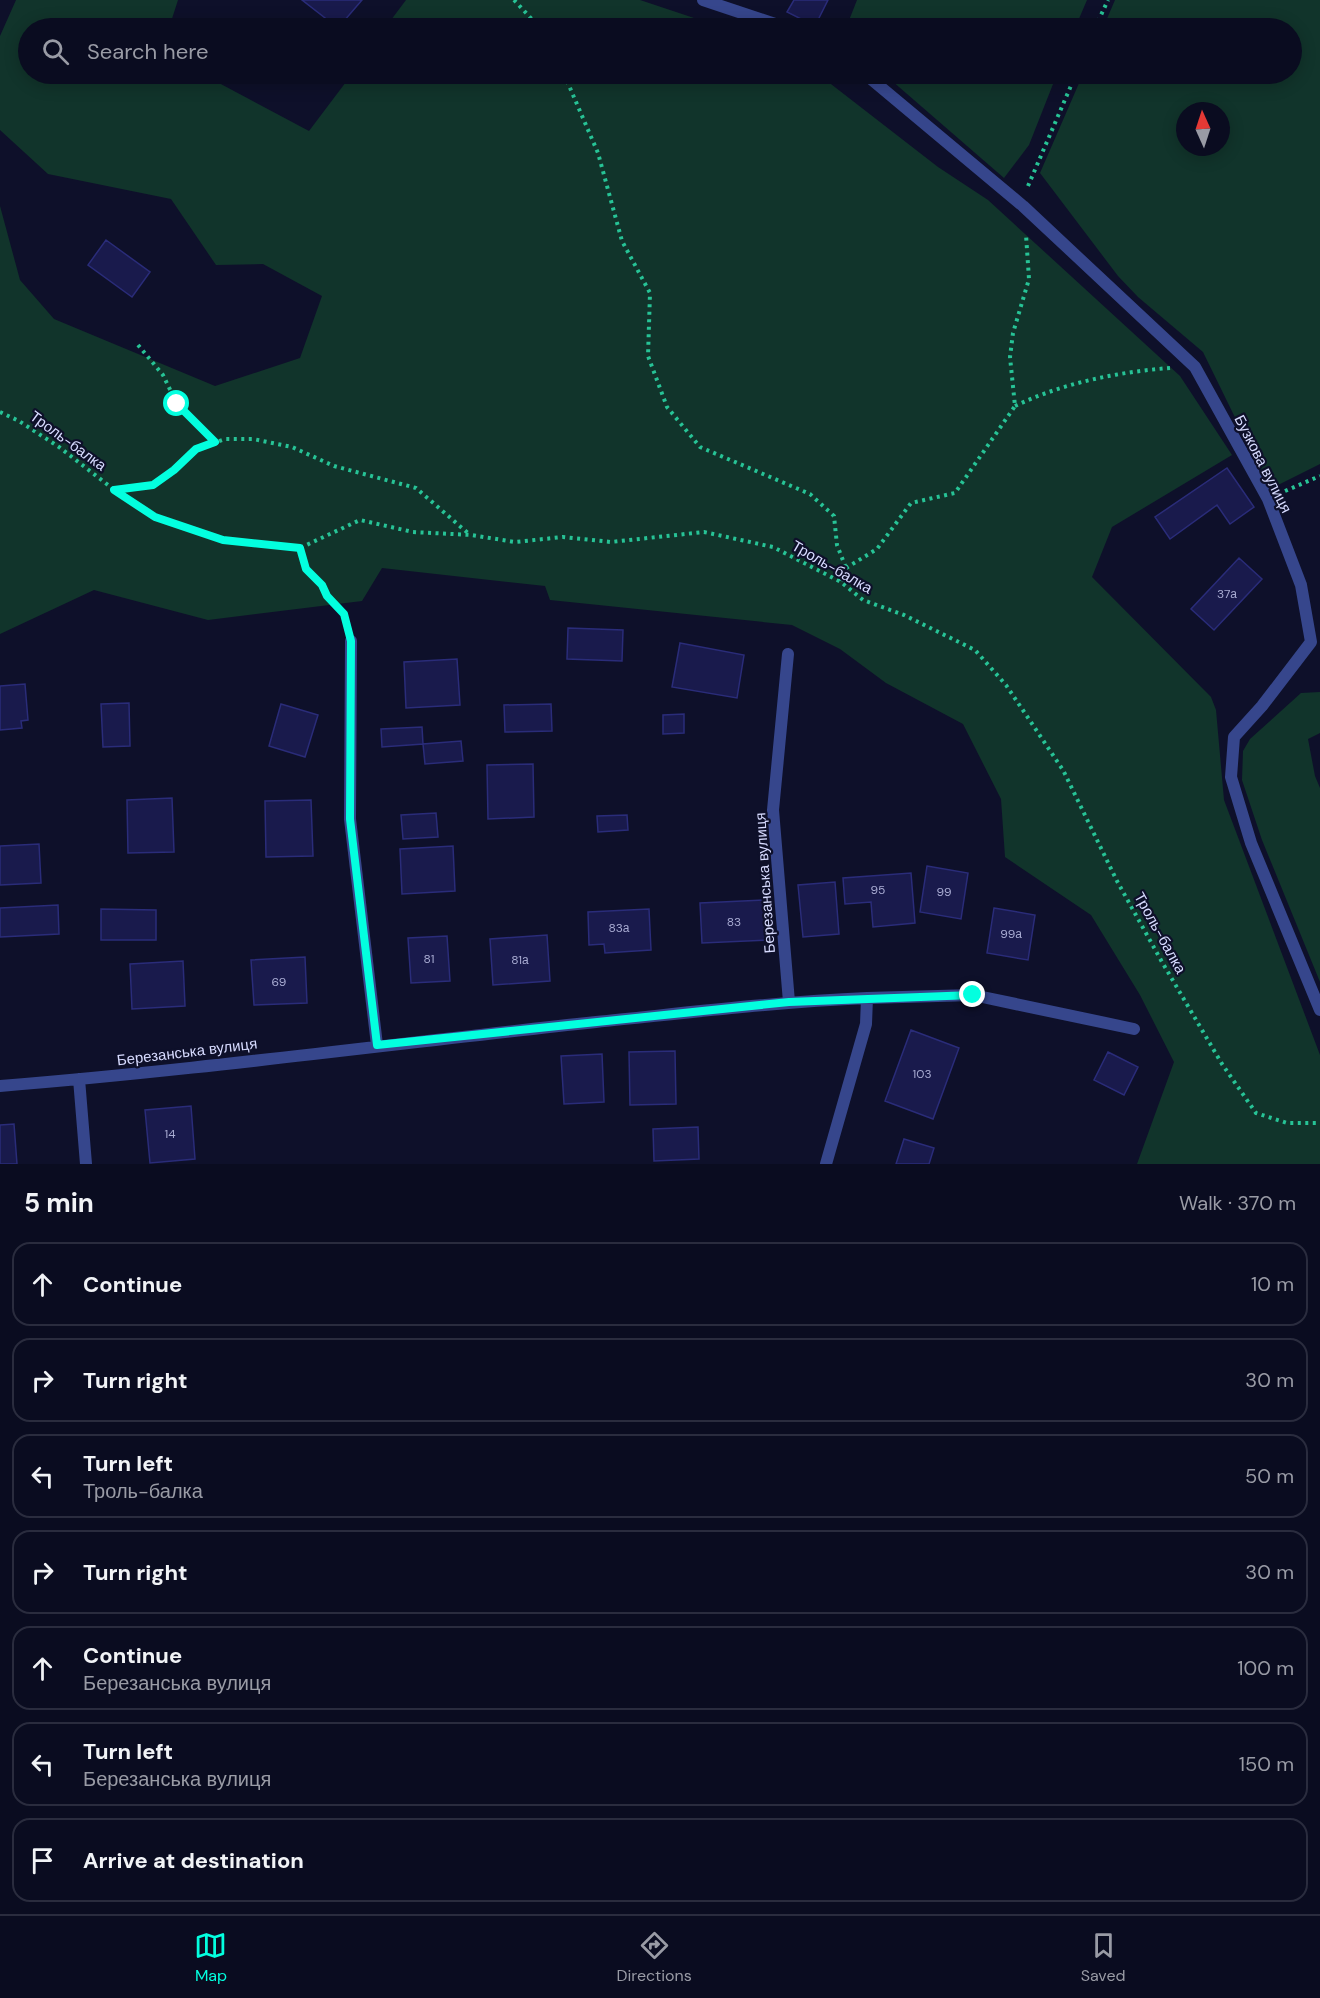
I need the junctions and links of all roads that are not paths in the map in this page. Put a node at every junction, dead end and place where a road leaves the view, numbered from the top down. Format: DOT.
graph roads {
  1 [pos="703,0"];
  2 [pos="757,18"];
  3 [pos="877,84"];
  4 [pos="351,641"];
  5 [pos="1311,642"];
  6 [pos="1320,652"];
  7 [pos="788,654"];
  8 [pos="867,998"];
  9 [pos="789,1002"];
  10 [pos="1320,1010"];
  11 [pos="1134,1029"];
  12 [pos="377,1045"];
  13 [pos="79,1079"];
  14 [pos="0,1086"];
  15 [pos="86,1164"];
  16 [pos="826,1164"];
  1 -- 2 [label="street"];
  3 -- 5 [label="street, Бузкова вулиця"];
  4 -- 12 [label="street"];
  5 -- 6 [label="street"];
  5 -- 10 [label="street"];
  7 -- 9 [label="street, Березанська вулиця"];
  8 -- 9 [label="street, Березанська вулиця"];
  8 -- 11 [label="street, Березанська вулиця"];
  8 -- 16 [label="street"];
  9 -- 12 [label="street, Березанська вулиця"];
  12 -- 13 [label="street, Березанська вулиця"];
  13 -- 14 [label="street, Березанська вулиця"];
  13 -- 15 [label="street"];
}
